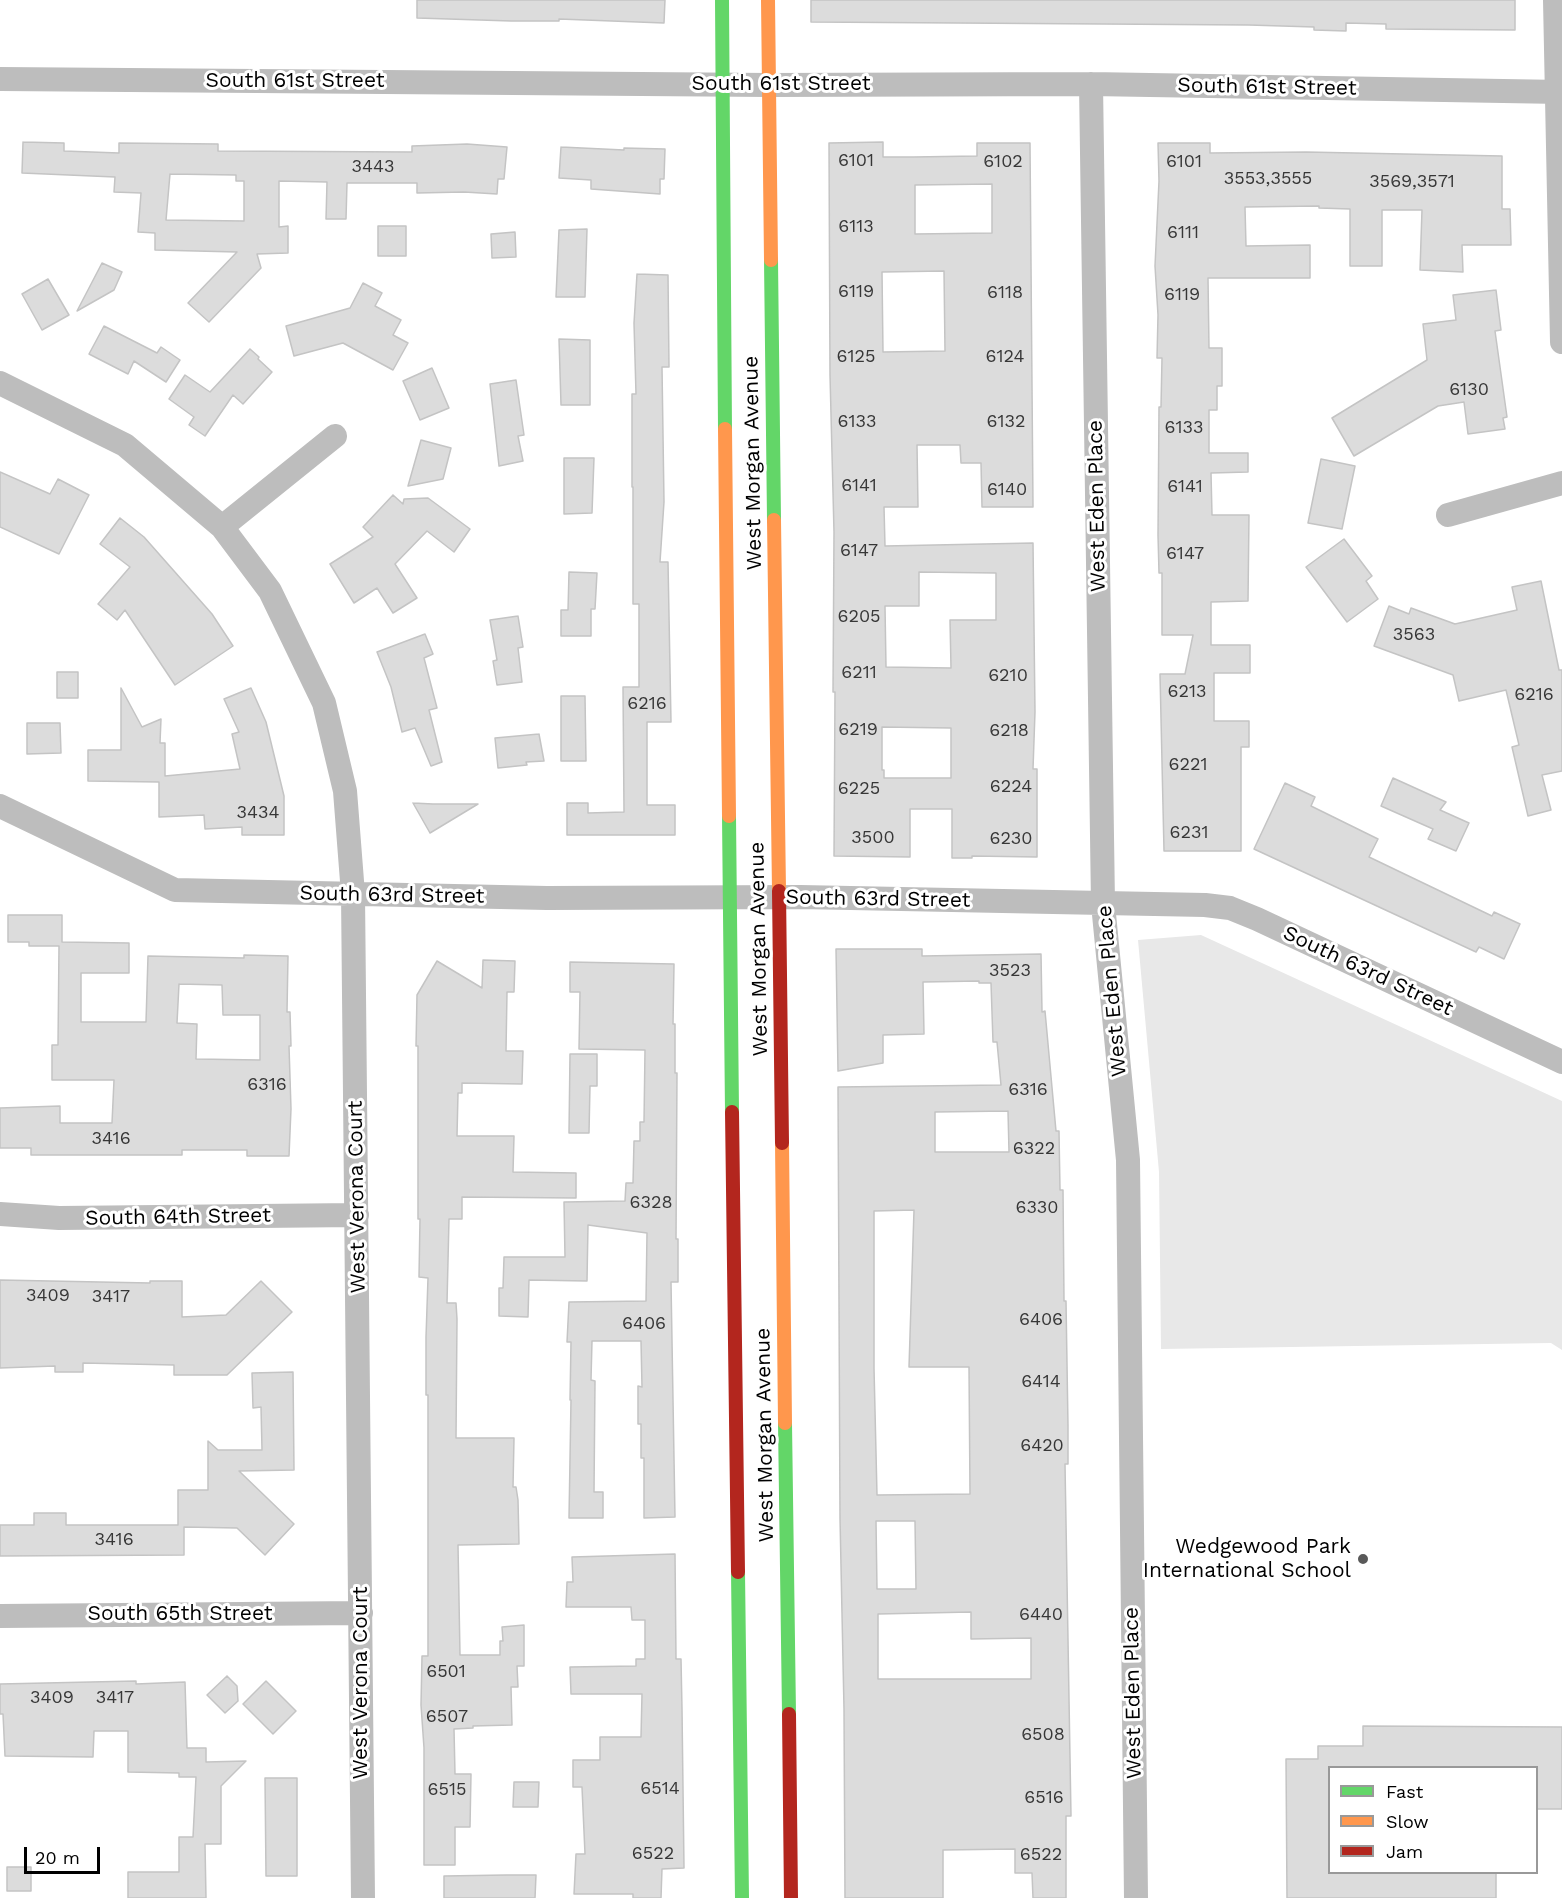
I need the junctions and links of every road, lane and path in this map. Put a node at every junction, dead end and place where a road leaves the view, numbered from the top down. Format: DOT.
graph roads {
  1 [pos="722,0"];
  2 [pos="768,0"];
  3 [pos="1555,0"];
  4 [pos="0,79"];
  5 [pos="724,84"];
  6 [pos="1091,84"];
  7 [pos="769,85"];
  8 [pos="1559,92"];
  9 [pos="1562,342"];
  10 [pos="0,383"];
  11 [pos="335,436"];
  12 [pos="1562,483"];
  13 [pos="1448,515"];
  14 [pos="222,527"];
  15 [pos="0,806"];
  16 [pos="353,894"];
  17 [pos="779,897"];
  18 [pos="729,898"];
  19 [pos="1103,904"];
  20 [pos="1562,1062"];
  21 [pos="0,1214"];
  22 [pos="357,1215"];
  23 [pos="361,1613"];
  24 [pos="0,1616"];
  25 [pos="363,1898"];
  26 [pos="742,1898"];
  27 [pos="791,1898"];
  28 [pos="1136,1898"];
  1 -- 5 [label="street, West Morgan Avenue"];
  2 -- 7 [label="street, West Morgan Avenue"];
  3 -- 8 [label="street"];
  4 -- 5 [label="street, South 61st Street"];
  5 -- 7 [label="street, South 61st Street"];
  5 -- 18 [label="street, West Morgan Avenue"];
  6 -- 7 [label="street, South 61st Street"];
  6 -- 8 [label="street, South 61st Street"];
  6 -- 19 [label="street, West Eden Place"];
  7 -- 17 [label="street, West Morgan Avenue"];
  8 -- 9 [label="street"];
  10 -- 14 [label="street, West Verona Court"];
  11 -- 14 [label="street"];
  12 -- 13 [label="street"];
  14 -- 16 [label="street, West Verona Court"];
  15 -- 16 [label="street, South 63rd Street"];
  16 -- 18 [label="street, South 63rd Street"];
  16 -- 22 [label="street, West Verona Court"];
  17 -- 18 [label="street, South 63rd Street"];
  17 -- 19 [label="street, South 63rd Street"];
  17 -- 27 [label="street, West Morgan Avenue"];
  18 -- 26 [label="street, West Morgan Avenue"];
  19 -- 20 [label="street, South 63rd Street"];
  19 -- 28 [label="street, West Eden Place"];
  21 -- 22 [label="street, South 64th Street"];
  22 -- 23 [label="street, West Verona Court"];
  23 -- 24 [label="street, South 65th Street"];
  23 -- 25 [label="street, West Verona Court"];
}
